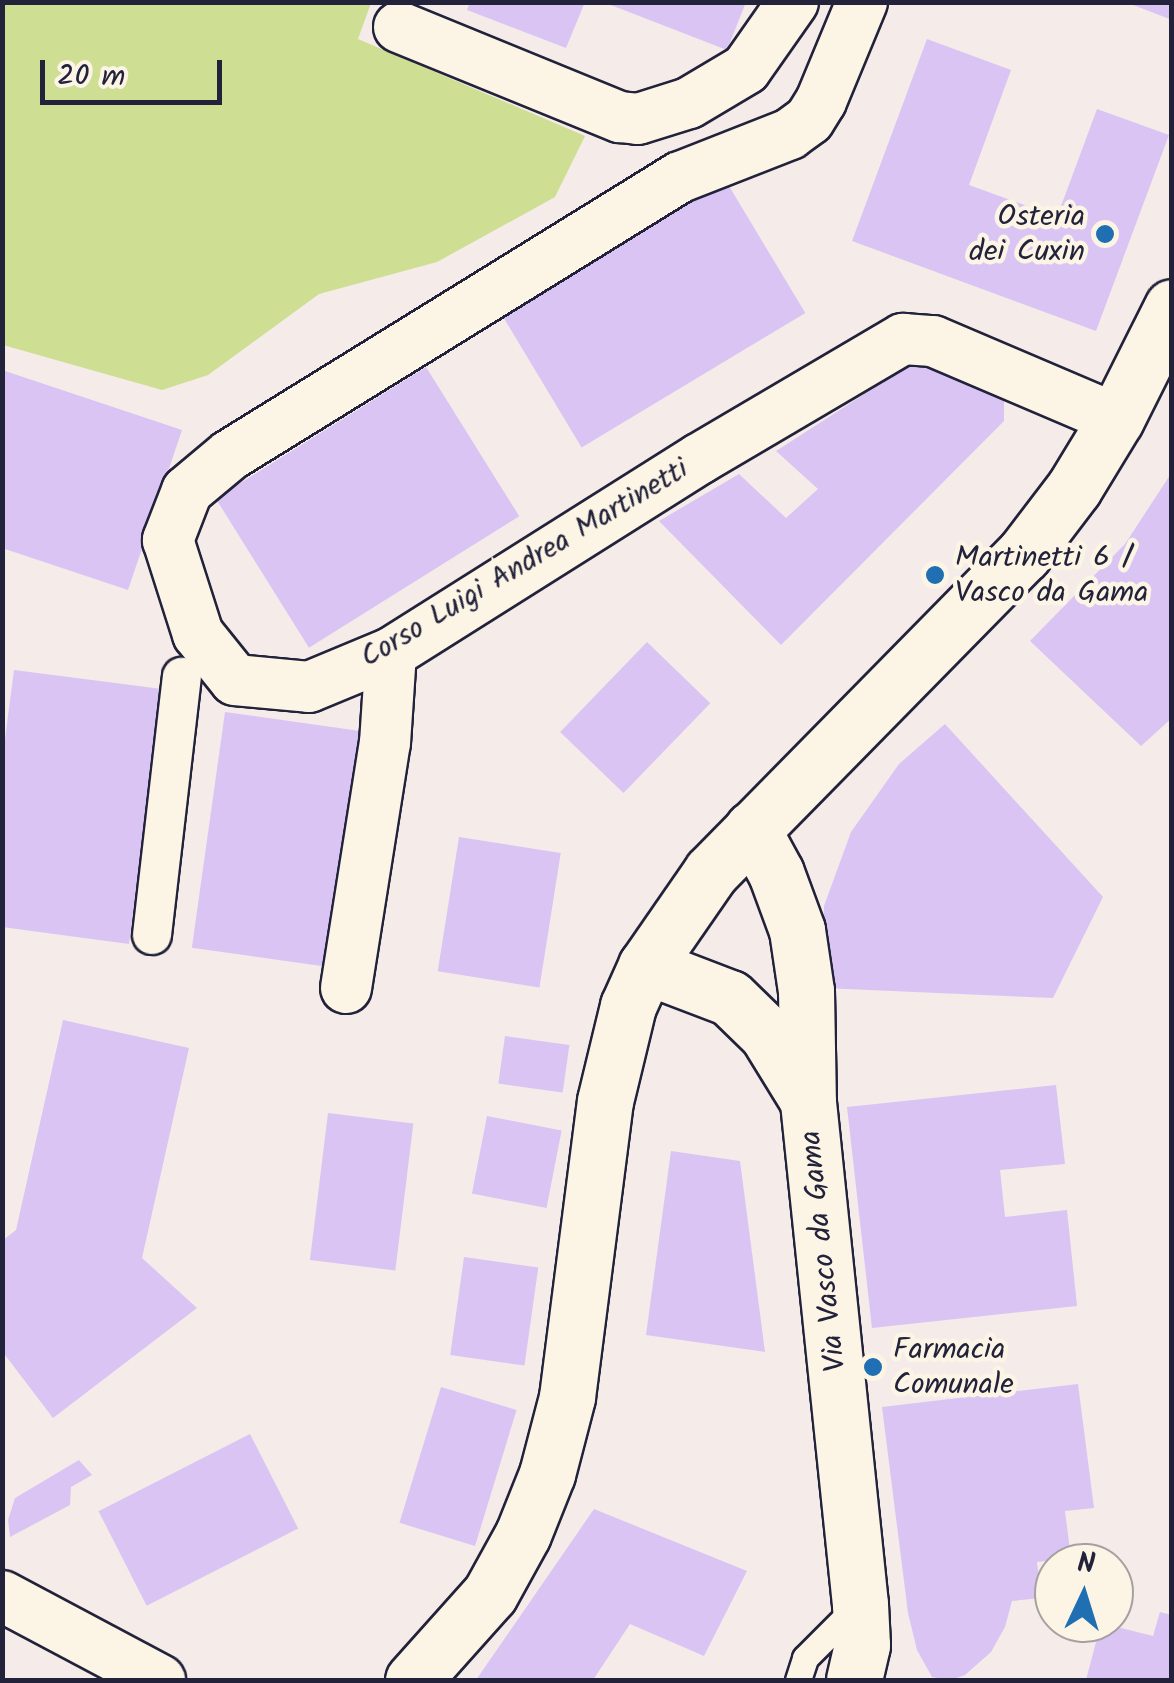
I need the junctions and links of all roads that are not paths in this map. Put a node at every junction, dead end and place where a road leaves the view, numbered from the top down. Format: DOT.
graph roads {
  1 [pos="793,2"];
  2 [pos="862,2"];
  3 [pos="399,26"];
  4 [pos="1172,307"];
  5 [pos="1116,419"];
  6 [pos="391,653"];
  7 [pos="182,677"];
  8 [pos="752,829"];
  9 [pos="152,935"];
  10 [pos="646,966"];
  11 [pos="346,988"];
  12 [pos="808,1102"];
  13 [pos="2,1596"];
  14 [pos="860,1604"];
  15 [pos="160,1680"];
  16 [pos="413,1680"];
  17 [pos="798,1680"];
  18 [pos="854,1680"];
  1 -- 3 [label="street"];
  2 -- 6 [label="street, Corso Luigi Andrea Martinetti"];
  4 -- 5 [label="street"];
  5 -- 6 [label="street, Corso Luigi Andrea Martinetti"];
  5 -- 8 [label="street"];
  6 -- 11 [label="street"];
  7 -- 9 [label="street"];
  8 -- 10 [label="street"];
  8 -- 12 [label="street, Via Vasco da Gama"];
  10 -- 12 [label="street"];
  10 -- 16 [label="street"];
  12 -- 14 [label="street, Via Vasco da Gama"];
  13 -- 15 [label="street"];
  14 -- 17 [label="lane"];
  14 -- 18 [label="street, Via Vasco da Gama"];
}
